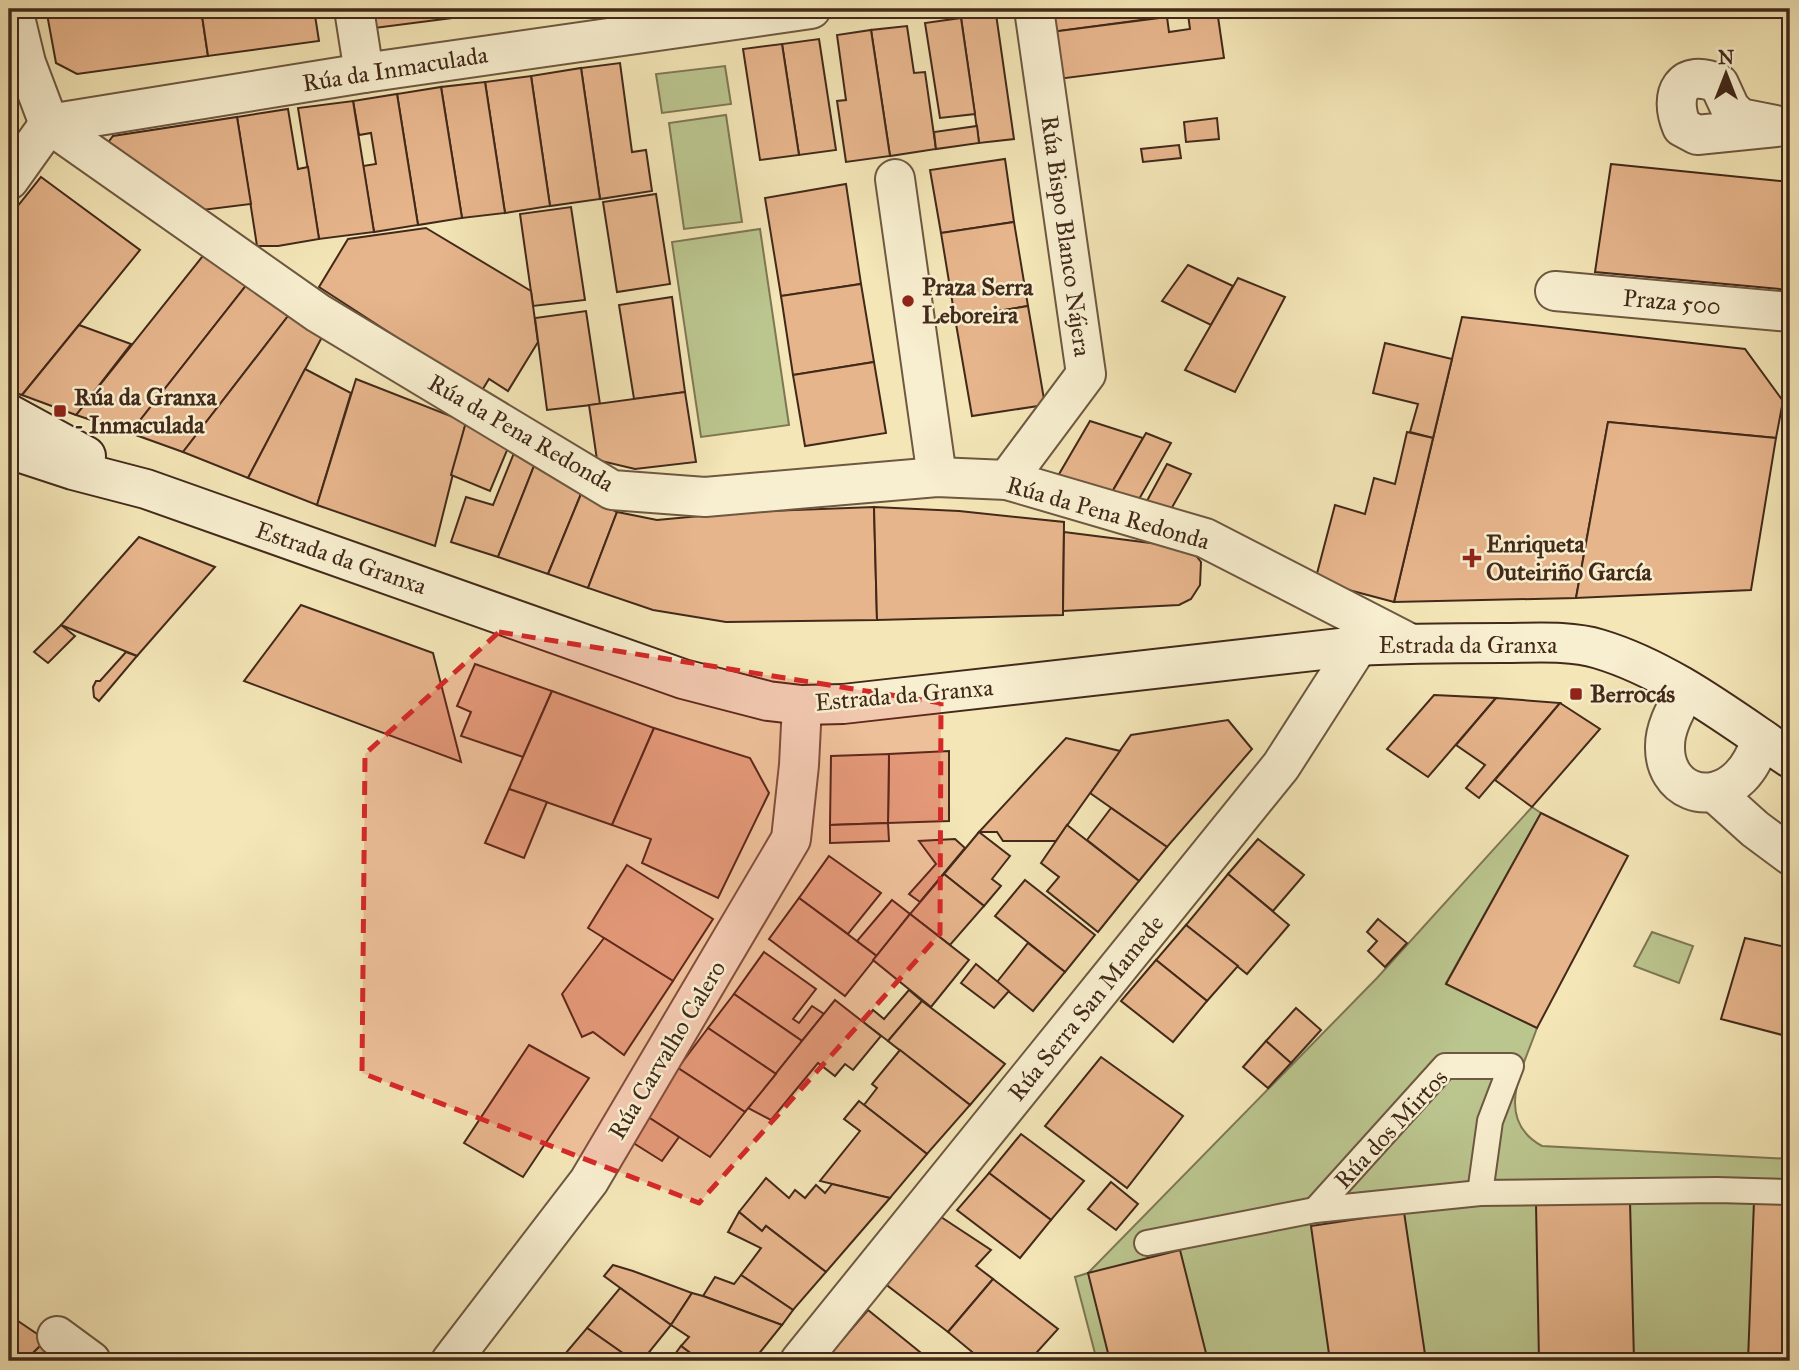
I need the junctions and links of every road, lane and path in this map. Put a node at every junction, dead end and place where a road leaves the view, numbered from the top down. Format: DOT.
graph roads {
  1 [pos="13,9"];
  2 [pos="354,9"];
  3 [pos="811,9"];
  4 [pos="1034,9"];
  5 [pos="364,73"];
  6 [pos="49,124"];
  7 [pos="895,179"];
  8 [pos="9,180"];
  9 [pos="1555,291"];
  10 [pos="1790,312"];
  11 [pos="9,414"];
  12 [pos="9,449"];
  13 [pos="937,477"];
  14 [pos="1007,481"];
  15 [pos="146,489"];
  16 [pos="1409,643"];
  17 [pos="1358,646"];
  18 [pos="1686,690"];
  19 [pos="802,705"];
  20 [pos="1776,749"];
  21 [pos="1715,793"];
  22 [pos="1790,855"];
  23 [pos="1790,1192"];
  24 [pos="1480,1193"];
  25 [pos="1315,1210"];
  26 [pos="1147,1242"];
  27 [pos="57,1336"];
  28 [pos="91,1361"];
  29 [pos="451,1361"];
  30 [pos="800,1361"];
  1 -- 6 [label="street"];
  2 -- 5 [label="street"];
  3 -- 5 [label="street, Rúa da Inmaculada"];
  4 -- 14 [label="street, Rúa Bispo Blanco Nájera"];
  5 -- 6 [label="street, Rúa da Inmaculada"];
  6 -- 8 [label="street"];
  6 -- 13 [label="street, Rúa da Pena Redonda"];
  7 -- 13 [label="street"];
  9 -- 10 [label="street, Praza 500"];
  11 -- 15 [label="street, Estrada da Granxa"];
  12 -- 15 [label="street, Estrada da Granxa"];
  13 -- 14 [label="street, Rúa da Pena Redonda"];
  14 -- 16 [label="street, Rúa da Pena Redonda"];
  15 -- 19 [label="street, Estrada da Granxa"];
  16 -- 17 [label="street, Estrada da Granxa"];
  16 -- 18 [label="street, Estrada da Granxa"];
  17 -- 19 [label="street, Estrada da Granxa"];
  17 -- 30 [label="street, Rúa Serra San Mamede"];
  18 -- 20 [label="street, Estrada da Granxa"];
  18 -- 21 [label="street"];
  19 -- 29 [label="street, Rúa Carvalho Calero"];
  20 -- 21 [label="street"];
  21 -- 22 [label="street"];
  23 -- 24 [label="lane, Rúa dos Mirtos"];
  24 -- 25 [label="lane, Rúa dos Mirtos"];
  24 -- 25 [label="lane, Rúa dos Mirtos"];
  25 -- 26 [label="lane, Rúa dos Mirtos"];
  27 -- 28 [label="street"];
}
